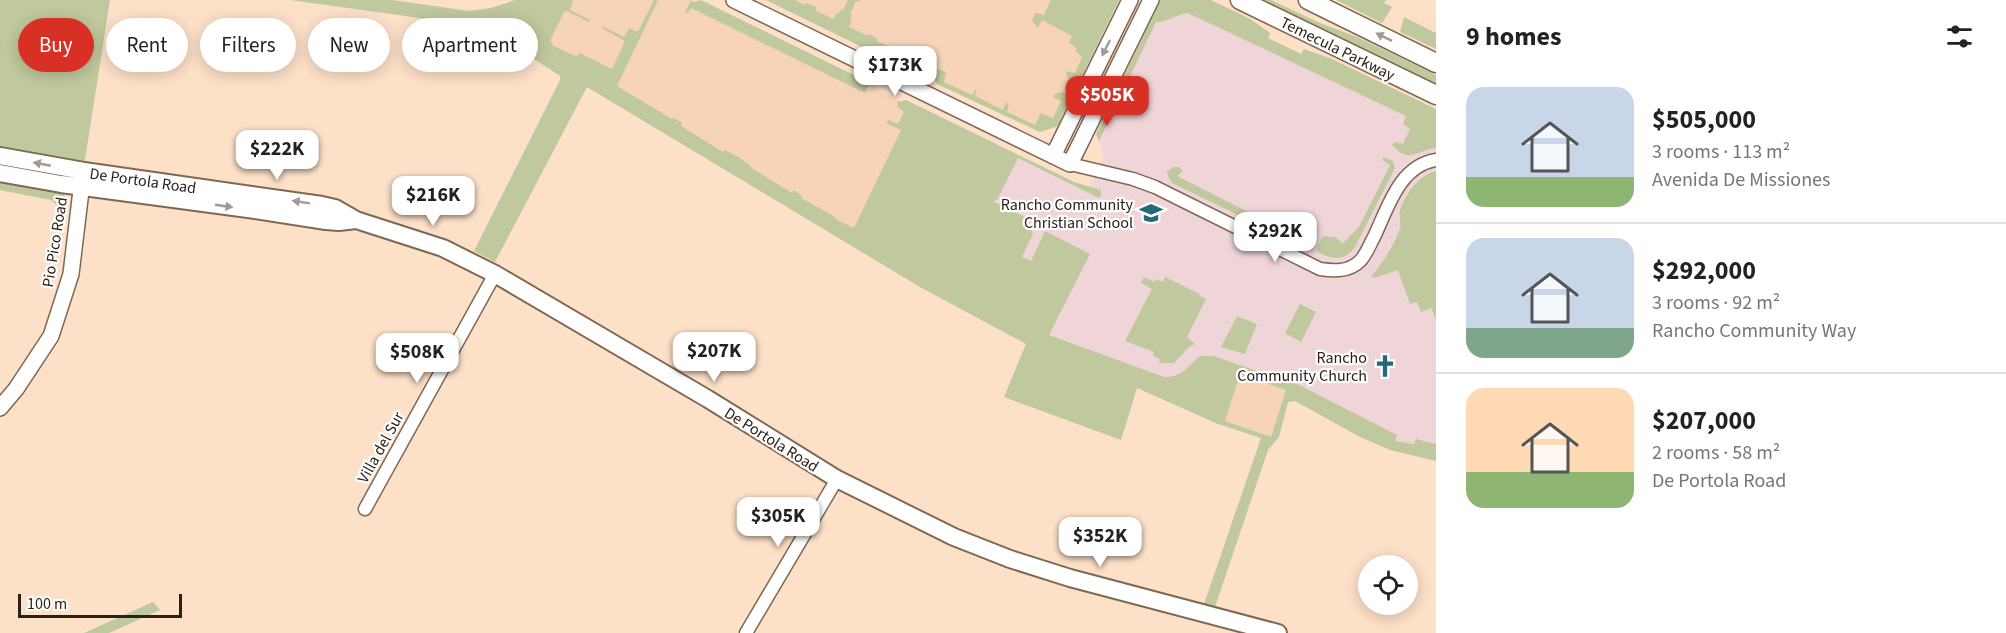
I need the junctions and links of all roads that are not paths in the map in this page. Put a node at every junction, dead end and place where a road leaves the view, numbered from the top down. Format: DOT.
graph roads {
  1 [pos="735,0"];
  2 [pos="1130,0"];
  3 [pos="1151,0"];
  4 [pos="1240,0"];
  5 [pos="1308,0"];
  6 [pos="1436,63"];
  7 [pos="1436,95"];
  8 [pos="0,156"];
  9 [pos="1053,156"];
  10 [pos="1436,160"];
  11 [pos="1070,164"];
  12 [pos="0,173"];
  13 [pos="82,179"];
  14 [pos="495,274"];
  15 [pos="0,408"];
  16 [pos="837,479"];
  17 [pos="365,509"];
  18 [pos="746,633"];
  19 [pos="1278,633"];
  1 -- 9 [label="street"];
  2 -- 9 [label="street, one-way"];
  3 -- 11 [label="street"];
  4 -- 7 [label="main road, Temecula Parkway"];
  6 -- 5 [label="main road, Temecula Parkway, one-way"];
  13 -- 8 [label="main road, De Portola Road, one-way"];
  9 -- 11 [label="street"];
  10 -- 11 [label="street"];
  12 -- 13 [label="main road, De Portola Road"];
  13 -- 14 [label="main road, De Portola Road"];
  13 -- 15 [label="street, Pio Pico Road"];
  14 -- 16 [label="main road, De Portola Road"];
  14 -- 17 [label="street, Villa del Sur"];
  16 -- 18 [label="street"];
  16 -- 19 [label="main road, De Portola Road"];
}
